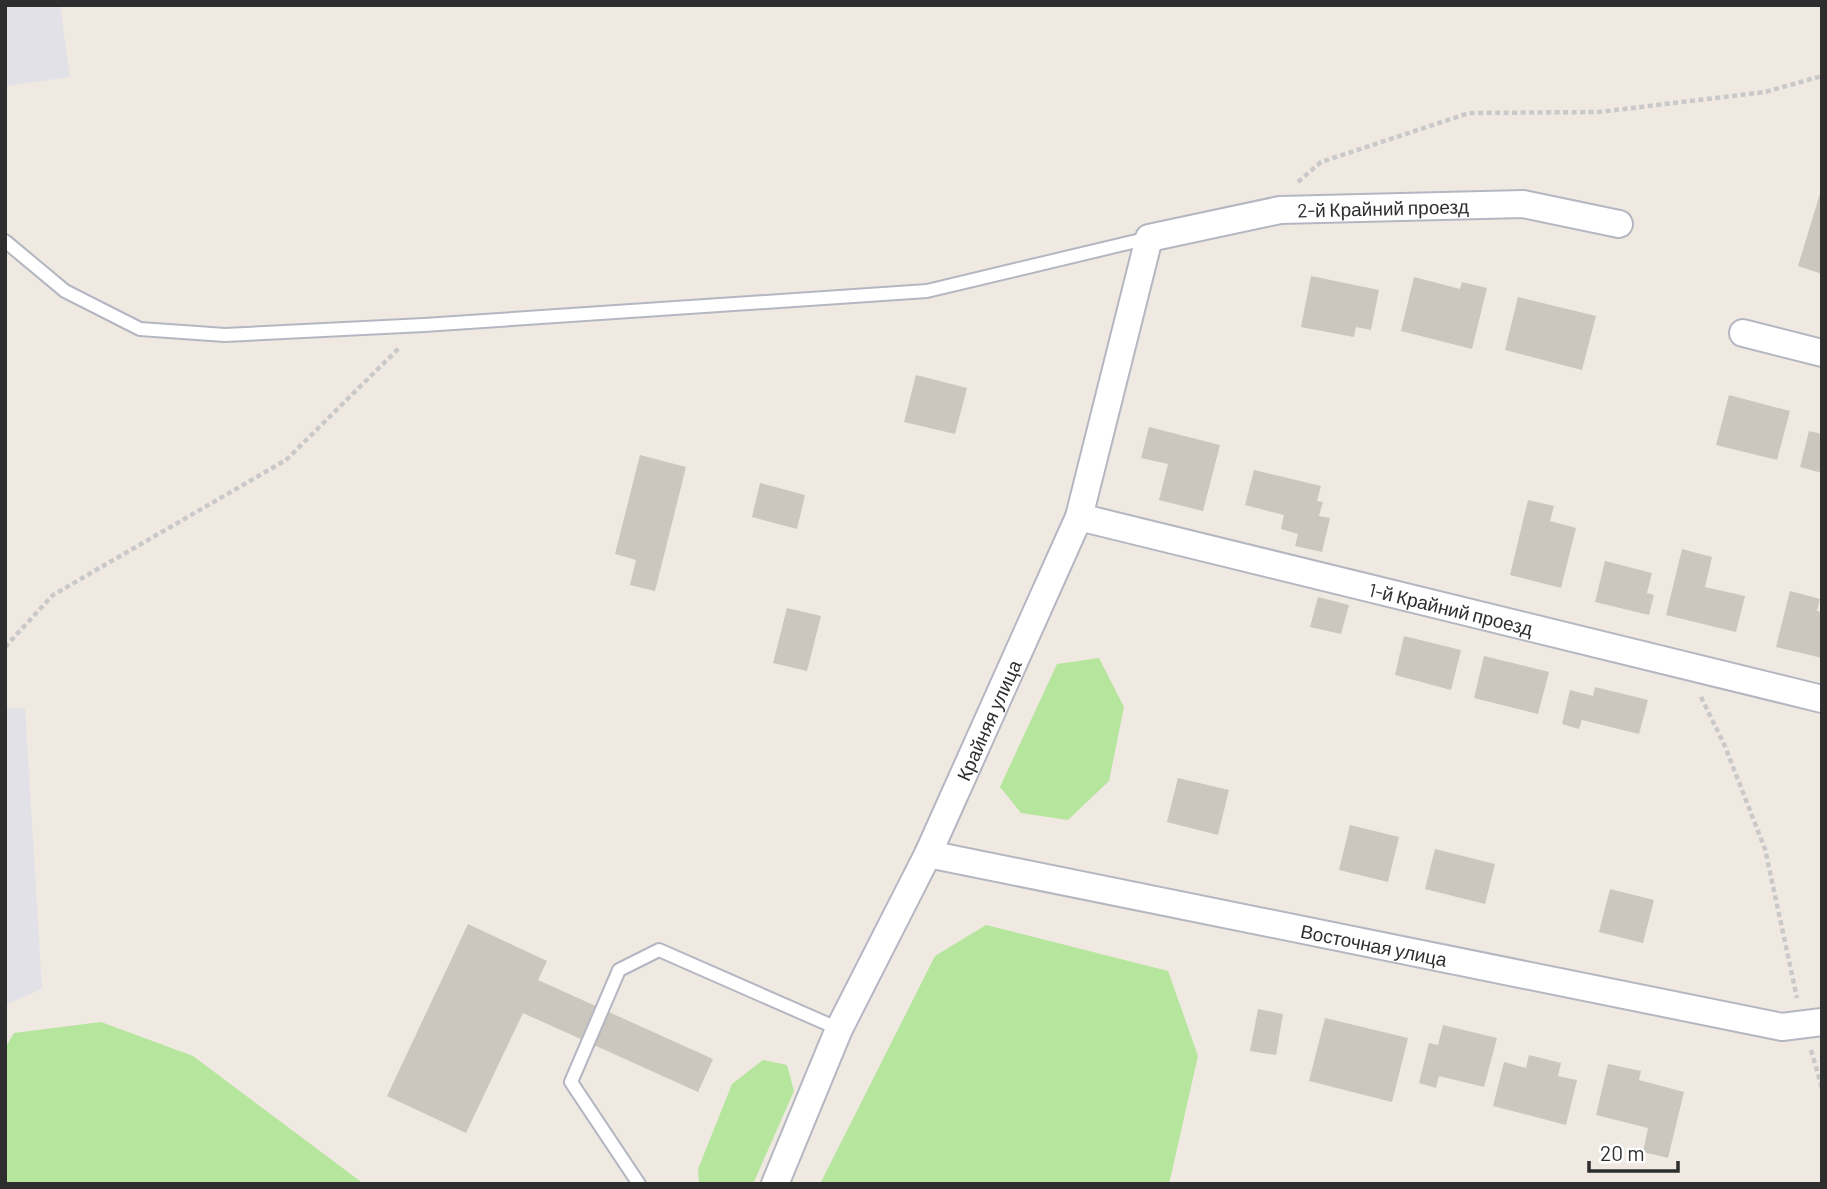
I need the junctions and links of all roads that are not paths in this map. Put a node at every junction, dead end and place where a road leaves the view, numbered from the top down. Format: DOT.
graph roads {
  1 [pos="1619,224"];
  2 [pos="1149,238"];
  3 [pos="5,241"];
  4 [pos="1743,333"];
  5 [pos="1822,353"];
  6 [pos="1079,517"];
  7 [pos="1822,699"];
  8 [pos="928,854"];
  9 [pos="1813,1023"];
  10 [pos="839,1030"];
  11 [pos="639,1184"];
  12 [pos="775,1184"];
  1 -- 2 [label="street, 2-й Крайний проезд"];
  2 -- 3 [label="lane"];
  2 -- 6 [label="street, Крайняя улица"];
  4 -- 5 [label="street"];
  6 -- 7 [label="street, 1-й Крайний проезд"];
  6 -- 8 [label="street, Крайняя улица"];
  8 -- 9 [label="street, Восточная улица"];
  8 -- 10 [label="street, Крайняя улица"];
  10 -- 11 [label="lane"];
  10 -- 12 [label="street, Крайняя улица"];
}
